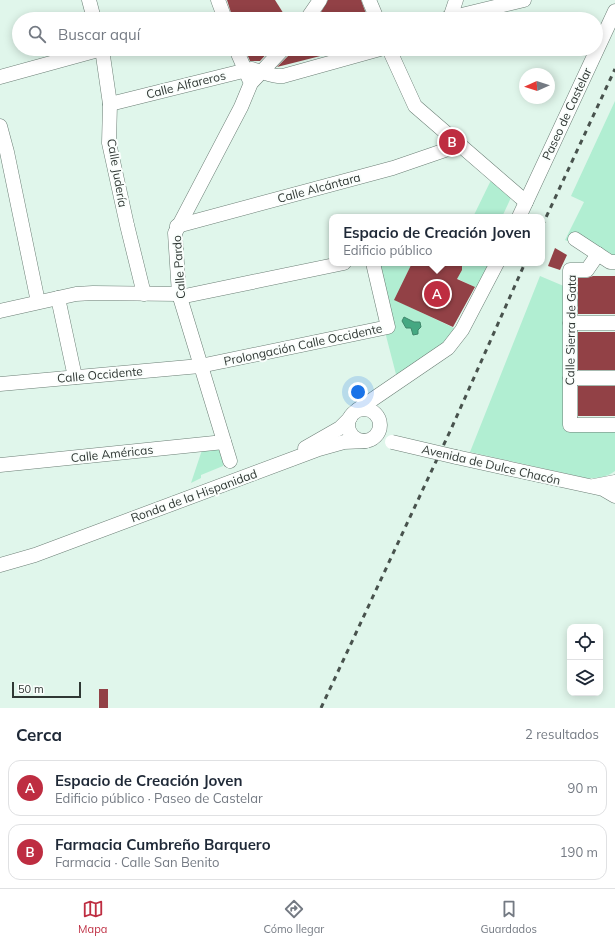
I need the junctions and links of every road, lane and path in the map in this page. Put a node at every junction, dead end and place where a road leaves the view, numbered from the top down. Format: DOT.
graph roads {
  1 [pos="89,0"];
  2 [pos="218,0"];
  3 [pos="320,0"];
  4 [pos="368,0"];
  5 [pos="456,0"];
  6 [pos="524,0"];
  7 [pos="615,10"];
  8 [pos="92,12"];
  9 [pos="222,12"];
  10 [pos="312,12"];
  11 [pos="374,12"];
  12 [pos="450,12"];
  13 [pos="473,12"];
  14 [pos="603,36"];
  15 [pos="76,56"];
  16 [pos="103,56"];
  17 [pos="239,56"];
  18 [pos="277,56"];
  19 [pos="355,56"];
  20 [pos="393,56"];
  21 [pos="594,56"];
  22 [pos="263,71"];
  23 [pos="0,76"];
  24 [pos="248,77"];
  25 [pos="110,104"];
  26 [pos="0,126"];
  27 [pos="460,145"];
  28 [pos="526,202"];
  29 [pos="520,214"];
  30 [pos="177,226"];
  31 [pos="575,239"];
  32 [pos="598,254"];
  33 [pos="615,262"];
  34 [pos="329,266"];
  35 [pos="374,266"];
  36 [pos="494,266"];
  37 [pos="144,294"];
  38 [pos="179,296"];
  39 [pos="58,298"];
  40 [pos="38,302"];
  41 [pos="0,311"];
  42 [pos="570,323"];
  43 [pos="615,323"];
  44 [pos="200,366"];
  45 [pos="75,377"];
  46 [pos="406,378"];
  47 [pos="570,378"];
  48 [pos="615,378"];
  49 [pos="0,384"];
  50 [pos="354,414"];
  51 [pos="380,422"];
  52 [pos="615,424"];
  53 [pos="368,440"];
  54 [pos="224,442"];
  55 [pos="392,442"];
  56 [pos="230,461"];
  57 [pos="0,465"];
  58 [pos="268,468"];
  59 [pos="615,482"];
  60 [pos="589,486"];
  61 [pos="615,496"];
  62 [pos="120,523"];
  63 [pos="0,556"];
  64 [pos="0,565"];
  1 -- 8 [label="street"];
  2 -- 9 [label="street"];
  3 -- 10 [label="street"];
  4 -- 11 [label="street"];
  5 -- 12 [label="street"];
  6 -- 13 [label="street"];
  7 -- 14 [label="street, Paseo de Castelar"];
  15 -- 23 [label="street"];
  16 -- 25 [label="street, Calle Judería"];
  17 -- 24 [label="street"];
  18 -- 22 [label="street, Calle Pardo"];
  19 -- 22 [label="street"];
  20 -- 27 [label="street"];
  21 -- 28 [label="street, Paseo de Castelar"];
  22 -- 24 [label="street, Calle Pardo"];
  24 -- 25 [label="street, Calle Alfareros"];
  24 -- 30 [label="street, Calle Pardo"];
  25 -- 37 [label="street, Calle Judería"];
  26 -- 40 [label="street"];
  27 -- 28 [label="street"];
  27 -- 30 [label="street, Calle Alcántara"];
  28 -- 29 [label="street, Paseo de Castelar"];
  30 -- 38 [label="street, Calle Pardo"];
  31 -- 32 [label="street"];
  32 -- 33 [label="street"];
  32 -- 42 [label="street, Calle Sierra de Gata"];
  34 -- 38 [label="street"];
  35 -- 44 [label="street, Prolongación Calle Occidente"];
  36 -- 46 [label="street"];
  37 -- 38 [label="street"];
  37 -- 39 [label="street"];
  38 -- 44 [label="street, Calle Pardo"];
  39 -- 40 [label="street"];
  39 -- 45 [label="street"];
  40 -- 41 [label="street"];
  42 -- 43 [label="street"];
  42 -- 47 [label="street, Calle Sierra de Gata"];
  44 -- 45 [label="street, Calle Occidente"];
  44 -- 54 [label="street, Calle Pardo"];
  45 -- 49 [label="street, Calle Occidente"];
  46 -- 50 [label="street"];
  46 -- 51 [label="street"];
  47 -- 48 [label="street"];
  47 -- 52 [label="street, Calle Sierra de Gata"];
  50 -- 51 [label="street"];
  50 -- 53 [label="street"];
  50 -- 58 [label="street, Ronda de la Hispanidad"];
  51 -- 53 [label="street"];
  51 -- 55 [label="street"];
  53 -- 55 [label="street, Avenida de Dulce Chacón"];
  53 -- 58 [label="street, Ronda de la Hispanidad"];
  54 -- 56 [label="street, Calle Pardo"];
  54 -- 57 [label="street, Calle Américas"];
  55 -- 60 [label="street, Avenida de Dulce Chacón, bridge"];
  58 -- 62 [label="street, Ronda de la Hispanidad"];
  59 -- 60 [label="street, Avenida de Dulce Chacón"];
  60 -- 61 [label="street, Avenida de Dulce Chacón"];
  62 -- 63 [label="street, Ronda de la Hispanidad"];
  62 -- 64 [label="street, Ronda de la Hispanidad"];
}
